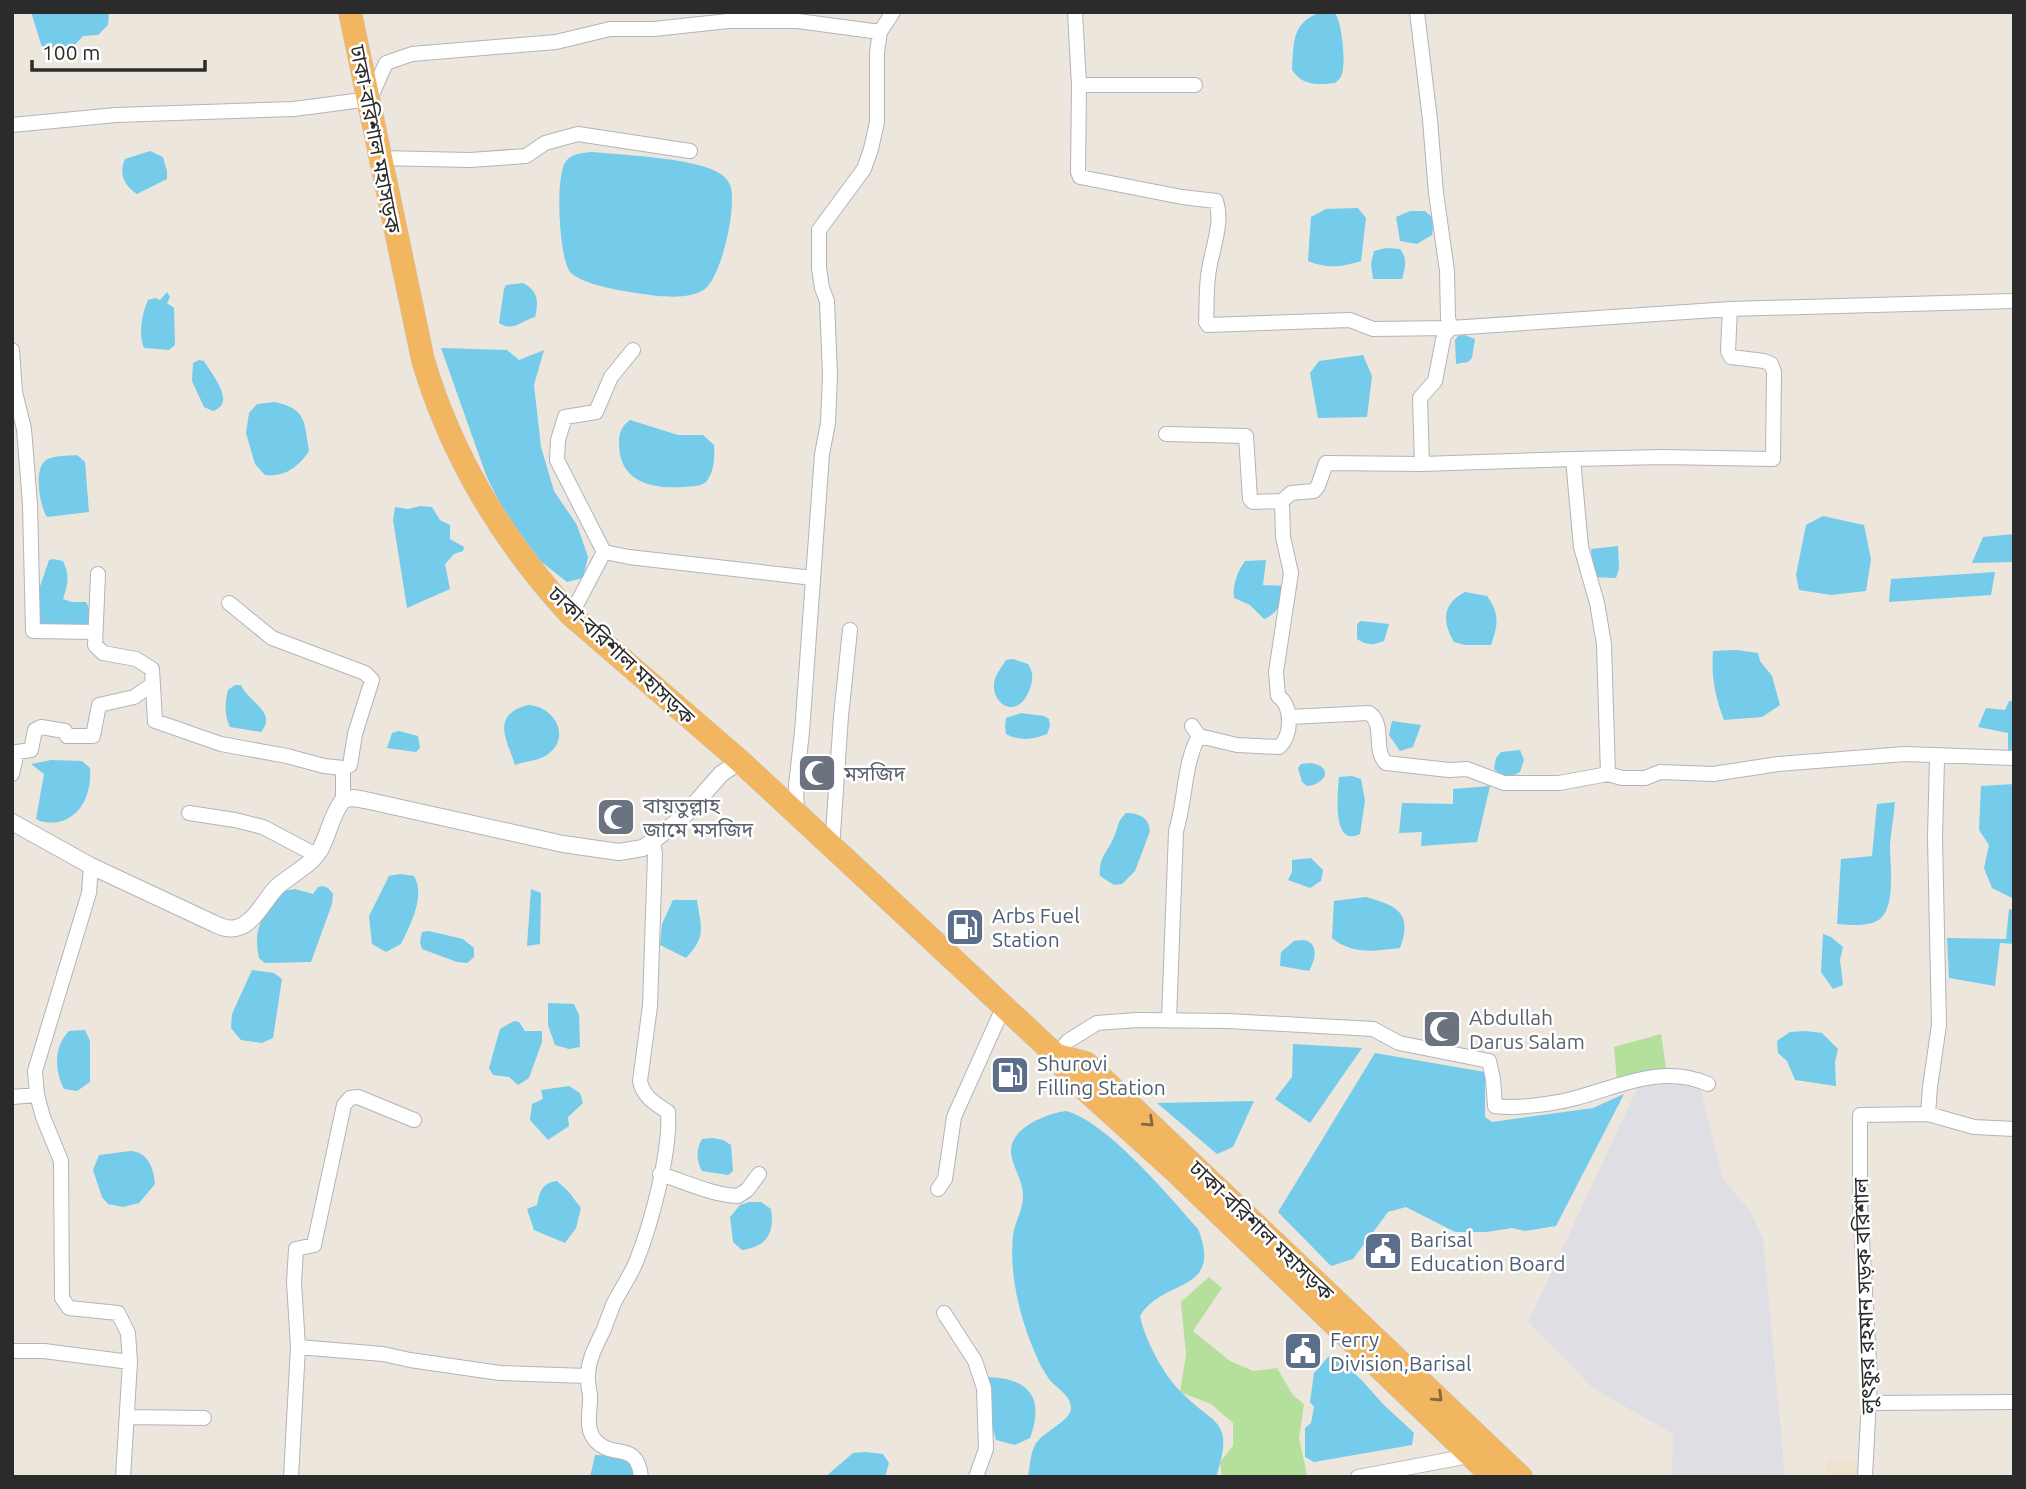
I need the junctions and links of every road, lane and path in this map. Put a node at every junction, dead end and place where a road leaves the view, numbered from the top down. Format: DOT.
graph roads {
  1 [pos="350,12"];
  2 [pos="893,12"];
  3 [pos="1075,12"];
  4 [pos="1418,12"];
  5 [pos="880,32"];
  6 [pos="1079,85"];
  7 [pos="1195,85"];
  8 [pos="370,99"];
  9 [pos="12,125"];
  10 [pos="690,151"];
  11 [pos="379,158"];
  12 [pos="2014,301"];
  13 [pos="1730,309"];
  14 [pos="1451,328"];
  15 [pos="633,350"];
  16 [pos="12,351"];
  17 [pos="1166,434"];
  18 [pos="1573,459"];
  19 [pos="1422,464"];
  20 [pos="1282,501"];
  21 [pos="604,552"];
  22 [pos="98,574"];
  23 [pos="813,578"];
  24 [pos="229,603"];
  25 [pos="576,606"];
  26 [pos="850,630"];
  27 [pos="94,632"];
  28 [pos="153,684"];
  29 [pos="1290,716"];
  30 [pos="2014,758"];
  31 [pos="1937,760"];
  32 [pos="740,761"];
  33 [pos="343,768"];
  34 [pos="12,774"];
  35 [pos="1608,774"];
  36 [pos="343,800"];
  37 [pos="189,813"];
  38 [pos="797,816"];
  39 [pos="12,822"];
  40 [pos="653,841"];
  41 [pos="832,849"];
  42 [pos="316,855"];
  43 [pos="91,866"];
  44 [pos="1003,1008"];
  45 [pos="1169,1020"];
  46 [pos="1056,1055"];
  47 [pos="1708,1084"];
  48 [pos="37,1095"];
  49 [pos="12,1097"];
  50 [pos="1928,1114"];
  51 [pos="414,1120"];
  52 [pos="2014,1129"];
  53 [pos="660,1174"];
  54 [pos="759,1174"];
  55 [pos="938,1189"];
  56 [pos="944,1313"];
  57 [pos="298,1347"];
  58 [pos="12,1351"];
  59 [pos="130,1362"];
  60 [pos="587,1376"];
  61 [pos="1869,1402"];
  62 [pos="2014,1402"];
  63 [pos="127,1417"];
  64 [pos="204,1418"];
  65 [pos="1469,1455"];
  66 [pos="122,1477"];
  67 [pos="291,1477"];
  68 [pos="640,1477"];
  69 [pos="976,1477"];
  70 [pos="1358,1477"];
  71 [pos="1493,1477"];
  72 [pos="1521,1477"];
  73 [pos="1865,1477"];
  1 -- 8 [label="highway, ঢাকা-বরিশাল মহাসড়ক"];
  2 -- 5 [label="street"];
  3 -- 6 [label="street"];
  4 -- 14 [label="street"];
  5 -- 8 [label="street"];
  5 -- 23 [label="street"];
  6 -- 7 [label="street"];
  6 -- 14 [label="street"];
  8 -- 9 [label="street"];
  8 -- 11 [label="highway, ঢাকা-বরিশাল মহাসড়ক"];
  10 -- 11 [label="street"];
  11 -- 25 [label="highway, ঢাকা-বরিশাল মহাসড়ক"];
  12 -- 13 [label="street"];
  13 -- 14 [label="street"];
  13 -- 18 [label="street"];
  14 -- 19 [label="street"];
  15 -- 21 [label="street"];
  16 -- 27 [label="street"];
  17 -- 20 [label="street"];
  18 -- 19 [label="street"];
  18 -- 35 [label="street"];
  19 -- 20 [label="street"];
  20 -- 29 [label="street"];
  21 -- 23 [label="street"];
  21 -- 25 [label="street"];
  22 -- 27 [label="street"];
  23 -- 38 [label="street"];
  24 -- 33 [label="street"];
  25 -- 32 [label="highway, ঢাকা-বরিশাল মহাসড়ক"];
  26 -- 41 [label="street"];
  27 -- 28 [label="street"];
  28 -- 33 [label="street"];
  28 -- 34 [label="street"];
  29 -- 35 [label="street"];
  29 -- 45 [label="street"];
  30 -- 35 [label="street"];
  31 -- 50 [label="street"];
  32 -- 38 [label="highway, ঢাকা-বরিশাল মহাসড়ক"];
  32 -- 40 [label="street"];
  33 -- 36 [label="street"];
  36 -- 40 [label="street"];
  36 -- 42 [label="street"];
  37 -- 42 [label="street"];
  38 -- 41 [label="highway, ঢাকা-বরিশাল মহাসড়ক"];
  39 -- 43 [label="street"];
  40 -- 53 [label="street"];
  41 -- 44 [label="highway, ঢাকা-বরিশাল মহাসড়ক"];
  42 -- 43 [label="street"];
  43 -- 48 [label="street"];
  44 -- 46 [label="highway, ঢাকা-বরিশাল মহাসড়ক"];
  44 -- 55 [label="street"];
  45 -- 46 [label="street"];
  45 -- 47 [label="street"];
  46 -- 65 [label="highway, ঢাকা-বরিশাল মহাসড়ক"];
  46 -- 72 [label="highway, ঢাকা-বরিশাল মহাসড়ক, one-way"];
  48 -- 49 [label="street"];
  48 -- 59 [label="street"];
  50 -- 52 [label="street"];
  50 -- 61 [label="street, লুৎফুর রহমান সড়ক বরিশাল"];
  51 -- 57 [label="street"];
  53 -- 54 [label="street"];
  53 -- 60 [label="street"];
  56 -- 69 [label="street"];
  57 -- 60 [label="street"];
  57 -- 67 [label="street"];
  58 -- 59 [label="street"];
  59 -- 63 [label="street"];
  60 -- 68 [label="street"];
  61 -- 62 [label="street"];
  61 -- 73 [label="street, লুৎফুর রহমান সড়ক বরিশাল"];
  63 -- 64 [label="street"];
  63 -- 66 [label="street"];
  65 -- 70 [label="street"];
  65 -- 71 [label="highway, ঢাকা-বরিশাল মহাসড়ক"];
}
